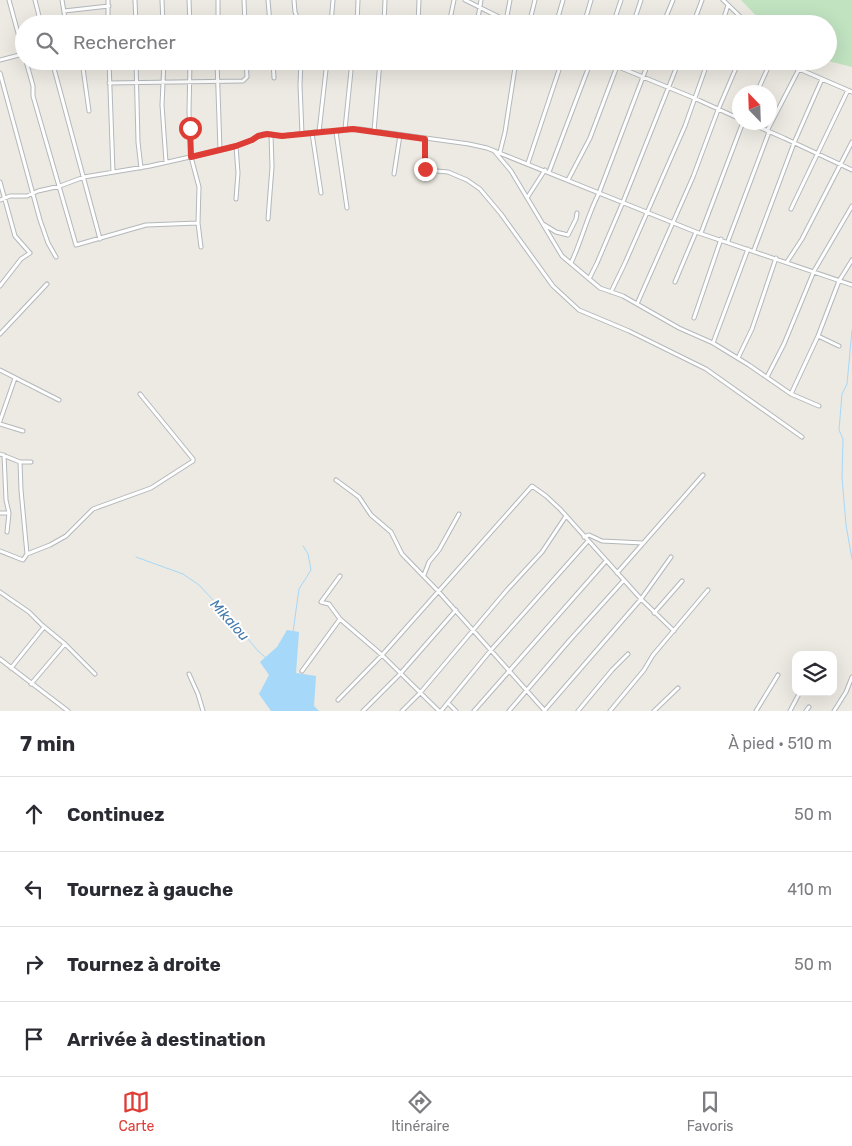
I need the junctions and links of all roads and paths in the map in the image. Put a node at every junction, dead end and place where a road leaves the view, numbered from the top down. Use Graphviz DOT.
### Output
graph roads {
  1 [pos="9,0"];
  2 [pos="34,0"];
  3 [pos="62,0"];
  4 [pos="108,0"];
  5 [pos="135,0"];
  6 [pos="162,0"];
  7 [pos="189,0"];
  8 [pos="218,0"];
  9 [pos="244,0"];
  10 [pos="268,0"];
  11 [pos="294,0"];
  12 [pos="333,0"];
  13 [pos="358,0"];
  14 [pos="384,0"];
  15 [pos="419,0"];
  16 [pos="454,0"];
  17 [pos="465,0"];
  18 [pos="481,0"];
  19 [pos="510,0"];
  20 [pos="536,0"];
  21 [pos="563,0"];
  22 [pos="591,0"];
  23 [pos="621,0"];
  24 [pos="642,0"];
  25 [pos="673,0"];
  26 [pos="702,0"];
  27 [pos="724,0"];
  28 [pos="728,5"];
  29 [pos="109,6"];
  30 [pos="480,7"];
  31 [pos="64,11"];
  32 [pos="38,15"];
  33 [pos="65,15"];
  34 [pos="108,15"];
  35 [pos="136,15"];
  36 [pos="163,15"];
  37 [pos="190,15"];
  38 [pos="218,15"];
  39 [pos="245,15"];
  40 [pos="269,15"];
  41 [pos="296,15"];
  42 [pos="332,15"];
  43 [pos="358,15"];
  44 [pos="384,15"];
  45 [pos="418,15"];
  46 [pos="451,15"];
  47 [pos="479,15"];
  48 [pos="495,15"];
  49 [pos="507,15"];
  50 [pos="532,15"];
  51 [pos="559,15"];
  52 [pos="587,15"];
  53 [pos="616,15"];
  54 [pos="636,15"];
  55 [pos="667,15"];
  56 [pos="696,15"];
  57 [pos="725,15"];
  58 [pos="739,15"];
  59 [pos="15,22"];
  60 [pos="15,56"];
  61 [pos="0,60"];
  62 [pos="29,70"];
  63 [pos="54,70"];
  64 [pos="83,70"];
  65 [pos="109,70"];
  66 [pos="136,70"];
  67 [pos="164,70"];
  68 [pos="190,70"];
  69 [pos="217,70"];
  70 [pos="247,70"];
  71 [pos="274,70"];
  72 [pos="301,70"];
  73 [pos="326,70"];
  74 [pos="351,70"];
  75 [pos="379,70"];
  76 [pos="515,70"];
  77 [pos="559,70"];
  78 [pos="587,70"];
  79 [pos="616,70"];
  80 [pos="624,70"];
  81 [pos="646,70"];
  82 [pos="676,70"];
  83 [pos="705,70"];
  84 [pos="735,70"];
  85 [pos="767,70"];
  86 [pos="798,70"];
  87 [pos="801,70"];
  88 [pos="0,73"];
  89 [pos="274,78"];
  90 [pos="644,78"];
  91 [pos="822,79"];
  92 [pos="217,81"];
  93 [pos="191,82"];
  94 [pos="109,83"];
  95 [pos="136,83"];
  96 [pos="164,83"];
  97 [pos="760,85"];
  98 [pos="670,88"];
  99 [pos="850,91"];
  100 [pos="694,98"];
  101 [pos="718,110"];
  102 [pos="89,111"];
  103 [pos="732,116"];
  104 [pos="345,129"];
  105 [pos="742,130"];
  106 [pos="374,131"];
  107 [pos="768,131"];
  108 [pos="319,132"];
  109 [pos="336,132"];
  110 [pos="312,133"];
  111 [pos="271,134"];
  112 [pos="302,134"];
  113 [pos="400,135"];
  114 [pos="425,139"];
  115 [pos="794,142"];
  116 [pos="852,142"];
  117 [pos="236,146"];
  118 [pos="220,150"];
  119 [pos="493,150"];
  120 [pos="500,152"];
  121 [pos="816,154"];
  122 [pos="191,157"];
  123 [pos="166,162"];
  124 [pos="528,163"];
  125 [pos="841,165"];
  126 [pos="141,168"];
  127 [pos="852,170"];
  128 [pos="547,171"];
  129 [pos="113,172"];
  130 [pos="394,174"];
  131 [pos="84,177"];
  132 [pos="568,180"];
  133 [pos="0,182"];
  134 [pos="60,186"];
  135 [pos="33,193"];
  136 [pos="599,193"];
  137 [pos="321,194"];
  138 [pos="527,198"];
  139 [pos="2,199"];
  140 [pos="236,199"];
  141 [pos="622,202"];
  142 [pos="852,206"];
  143 [pos="347,208"];
  144 [pos="791,209"];
  145 [pos="647,212"];
  146 [pos="577,213"];
  147 [pos="268,219"];
  148 [pos="198,223"];
  149 [pos="674,223"];
  150 [pos="542,224"];
  151 [pos="698,232"];
  152 [pos="100,239"];
  153 [pos="720,239"];
  154 [pos="728,242"];
  155 [pos="201,247"];
  156 [pos="748,249"];
  157 [pos="754,250"];
  158 [pos="56,257"];
  159 [pos="776,258"];
  160 [pos="852,260"];
  161 [pos="787,262"];
  162 [pos="571,263"];
  163 [pos="814,271"];
  164 [pos="589,279"];
  165 [pos="839,281"];
  166 [pos="675,282"];
  167 [pos="47,284"];
  168 [pos="852,285"];
  169 [pos="0,286"];
  170 [pos="611,292"];
  171 [pos="637,304"];
  172 [pos="694,318"];
  173 [pos="0,334"];
  174 [pos="818,336"];
  175 [pos="713,343"];
  176 [pos="839,346"];
  177 [pos="738,358"];
  178 [pos="0,370"];
  179 [pos="15,378"];
  180 [pos="767,378"];
  181 [pos="140,394"];
  182 [pos="791,394"];
  183 [pos="59,400"];
  184 [pos="820,406"];
  185 [pos="0,422"];
  186 [pos="24,431"];
  187 [pos="802,438"];
  188 [pos="2,455"];
  189 [pos="20,462"];
  190 [pos="31,462"];
  191 [pos="702,476"];
  192 [pos="336,480"];
  193 [pos="9,513"];
  194 [pos="0,514"];
  195 [pos="459,514"];
  196 [pos="566,516"];
  197 [pos="7,532"];
  198 [pos="584,537"];
  199 [pos="588,541"];
  200 [pos="643,543"];
  201 [pos="0,550"];
  202 [pos="27,554"];
  203 [pos="671,557"];
  204 [pos="606,561"];
  205 [pos="617,573"];
  206 [pos="424,575"];
  207 [pos="340,576"];
  208 [pos="624,580"];
  209 [pos="682,581"];
  210 [pos="708,590"];
  211 [pos="438,591"];
  212 [pos="0,592"];
  213 [pos="641,599"];
  214 [pos="456,610"];
  215 [pos="654,613"];
  216 [pos="340,619"];
  217 [pos="44,627"];
  218 [pos="473,630"];
  219 [pos="674,631"];
  220 [pos="65,644"];
  221 [pos="491,650"];
  222 [pos="628,654"];
  223 [pos="382,655"];
  224 [pos="0,659"];
  225 [pos="11,668"];
  226 [pos="510,670"];
  227 [pos="302,671"];
  228 [pos="95,674"];
  229 [pos="189,674"];
  230 [pos="400,674"];
  231 [pos="778,675"];
  232 [pos="852,677"];
  233 [pos="31,684"];
  234 [pos="678,688"];
  235 [pos="526,691"];
  236 [pos="420,693"];
  237 [pos="798,696"];
  238 [pos="338,700"];
  239 [pos="448,703"];
  240 [pos="809,706"];
  241 [pos="68,711"];
  242 [pos="203,711"];
  243 [pos="363,711"];
  244 [pos="402,711"];
  245 [pos="440,711"];
  246 [pos="456,711"];
  247 [pos="474,711"];
  248 [pos="509,711"];
  249 [pos="545,711"];
  250 [pos="578,711"];
  251 [pos="610,711"];
  252 [pos="654,711"];
  253 [pos="756,711"];
  254 [pos="790,711"];
  255 [pos="806,711"];
  256 [pos="834,711"];
  1 -- 59 [label="street"];
  2 -- 32 [label="street"];
  3 -- 31 [label="street"];
  4 -- 29 [label="street"];
  5 -- 35 [label="street"];
  6 -- 36 [label="street"];
  7 -- 37 [label="street"];
  8 -- 38 [label="street"];
  9 -- 39 [label="street"];
  10 -- 40 [label="street"];
  11 -- 41 [label="street"];
  12 -- 42 [label="street"];
  13 -- 43 [label="street"];
  14 -- 44 [label="street"];
  15 -- 45 [label="street"];
  16 -- 46 [label="street"];
  17 -- 30 [label="street"];
  18 -- 30 [label="street"];
  19 -- 49 [label="street"];
  20 -- 50 [label="street"];
  21 -- 51 [label="street"];
  22 -- 52 [label="street"];
  23 -- 53 [label="street"];
  24 -- 54 [label="street"];
  25 -- 55 [label="street"];
  26 -- 56 [label="street"];
  27 -- 28 [label="street"];
  28 -- 57 [label="street"];
  28 -- 58 [label="street"];
  29 -- 31 [label="street"];
  29 -- 34 [label="street"];
  30 -- 47 [label="street"];
  30 -- 48 [label="street"];
  31 -- 33 [label="street"];
  60 -- 61 [label="street"];
  62 -- 134 [label="street"];
  63 -- 131 [label="street"];
  64 -- 102 [label="street"];
  65 -- 94 [label="street"];
  66 -- 95 [label="street"];
  67 -- 96 [label="street"];
  68 -- 93 [label="street"];
  69 -- 92 [label="street"];
  70 -- 92 [label="street"];
  71 -- 89 [label="street"];
  72 -- 112 [label="street"];
  73 -- 108 [label="street"];
  74 -- 104 [label="street"];
  75 -- 106 [label="street"];
  76 -- 120 [label="street"];
  77 -- 124 [label="street"];
  78 -- 128 [label="street"];
  79 -- 132 [label="street"];
  80 -- 90 [label="street"];
  81 -- 90 [label="street"];
  82 -- 98 [label="street"];
  83 -- 100 [label="street"];
  84 -- 101 [label="street"];
  85 -- 97 [label="street"];
  86 -- 107 [label="street"];
  87 -- 91 [label="street"];
  88 -- 135 [label="street"];
  90 -- 98 [label="street"];
  90 -- 136 [label="street"];
  91 -- 99 [label="street"];
  91 -- 115 [label="street"];
  92 -- 93 [label="street"];
  92 -- 118 [label="street"];
  93 -- 96 [label="street"];
  93 -- 122 [label="street"];
  94 -- 95 [label="street"];
  94 -- 129 [label="street"];
  95 -- 96 [label="street"];
  95 -- 126 [label="street"];
  96 -- 123 [label="street"];
  98 -- 100 [label="street"];
  98 -- 141 [label="street"];
  99 -- 121 [label="street"];
  100 -- 101 [label="street"];
  100 -- 145 [label="street"];
  101 -- 103 [label="street"];
  101 -- 149 [label="street"];
  104 -- 106 [label="street"];
  104 -- 109 [label="street"];
  105 -- 151 [label="street"];
  106 -- 113 [label="street"];
  107 -- 115 [label="street"];
  107 -- 154 [label="street"];
  108 -- 109 [label="street"];
  108 -- 110 [label="street"];
  109 -- 143 [label="street"];
  110 -- 112 [label="street"];
  110 -- 137 [label="street"];
  111 -- 112 [label="street"];
  111 -- 117 [label="street"];
  111 -- 147 [label="street"];
  113 -- 114 [label="street"];
  113 -- 130 [label="street"];
  114 -- 119 [label="street"];
  114 -- 187 [label="street"];
  115 -- 121 [label="street"];
  115 -- 157 [label="street"];
  116 -- 125 [label="street"];
  117 -- 118 [label="street"];
  117 -- 140 [label="street"];
  118 -- 122 [label="street"];
  119 -- 120 [label="street"];
  119 -- 138 [label="street"];
  120 -- 124 [label="street"];
  121 -- 125 [label="street"];
  121 -- 144 [label="street"];
  122 -- 123 [label="street"];
  122 -- 148 [label="street"];
  123 -- 126 [label="street"];
  124 -- 128 [label="street"];
  125 -- 127 [label="street"];
  125 -- 161 [label="street"];
  126 -- 129 [label="street"];
  128 -- 132 [label="street"];
  128 -- 138 [label="street"];
  129 -- 131 [label="street"];
  131 -- 134 [label="street"];
  131 -- 152 [label="street"];
  132 -- 136 [label="street"];
  133 -- 139 [label="street"];
  134 -- 135 [label="street"];
  134 -- 152 [label="street"];
  135 -- 139 [label="street"];
  135 -- 158 [label="street"];
  136 -- 141 [label="street"];
  136 -- 162 [label="street"];
  138 -- 150 [label="street"];
  139 -- 169 [label="street"];
  141 -- 145 [label="street"];
  141 -- 164 [label="street"];
  142 -- 163 [label="street"];
  145 -- 149 [label="street"];
  145 -- 170 [label="street"];
  146 -- 150 [label="street"];
  148 -- 152 [label="street"];
  148 -- 155 [label="street"];
  149 -- 151 [label="street"];
  149 -- 171 [label="street"];
  150 -- 162 [label="street"];
  151 -- 153 [label="street"];
  151 -- 166 [label="street"];
  153 -- 154 [label="street"];
  153 -- 172 [label="street"];
  154 -- 156 [label="street"];
  156 -- 157 [label="street"];
  156 -- 175 [label="street"];
  157 -- 159 [label="street"];
  159 -- 161 [label="street"];
  159 -- 177 [label="street"];
  160 -- 165 [label="street"];
  161 -- 163 [label="street"];
  162 -- 164 [label="street"];
  163 -- 165 [label="street"];
  163 -- 180 [label="street"];
  164 -- 170 [label="street"];
  165 -- 168 [label="street"];
  165 -- 174 [label="street"];
  167 -- 173 [label="street"];
  170 -- 171 [label="street"];
  171 -- 175 [label="street"];
  174 -- 176 [label="street"];
  174 -- 182 [label="street"];
  175 -- 177 [label="street"];
  177 -- 180 [label="street"];
  178 -- 179 [label="street"];
  179 -- 183 [label="street"];
  179 -- 185 [label="street"];
  180 -- 182 [label="street"];
  181 -- 202 [label="street"];
  182 -- 184 [label="street"];
  185 -- 186 [label="street"];
  188 -- 189 [label="street"];
  188 -- 193 [label="street"];
  189 -- 190 [label="street"];
  189 -- 202 [label="street"];
  191 -- 200 [label="street"];
  192 -- 206 [label="street"];
  193 -- 194 [label="street"];
  193 -- 197 [label="street"];
  195 -- 206 [label="street"];
  196 -- 198 [label="street"];
  196 -- 211 [label="street"];
  196 -- 218 [label="street"];
  198 -- 199 [label="street"];
  198 -- 200 [label="street"];
  199 -- 204 [label="street"];
  199 -- 221 [label="street"];
  200 -- 205 [label="street"];
  201 -- 202 [label="street"];
  203 -- 213 [label="street"];
  204 -- 205 [label="street"];
  204 -- 226 [label="street"];
  205 -- 208 [label="street"];
  206 -- 211 [label="street"];
  207 -- 216 [label="street"];
  208 -- 213 [label="street"];
  208 -- 235 [label="street"];
  209 -- 215 [label="street"];
  210 -- 219 [label="street"];
  211 -- 214 [label="street"];
  211 -- 223 [label="street"];
  212 -- 217 [label="street"];
  213 -- 215 [label="street"];
  213 -- 249 [label="street"];
  214 -- 218 [label="street"];
  214 -- 230 [label="street"];
  215 -- 219 [label="street"];
  216 -- 223 [label="street"];
  216 -- 227 [label="street"];
  217 -- 220 [label="street"];
  217 -- 225 [label="street"];
  218 -- 221 [label="street"];
  218 -- 236 [label="street"];
  219 -- 251 [label="street"];
  220 -- 228 [label="street"];
  220 -- 233 [label="street"];
  221 -- 226 [label="street"];
  221 -- 239 [label="street"];
  222 -- 250 [label="street"];
  223 -- 230 [label="street"];
  223 -- 238 [label="street"];
  224 -- 225 [label="street"];
  225 -- 233 [label="street"];
  226 -- 235 [label="street"];
  226 -- 247 [label="street"];
  229 -- 242 [label="street"];
  230 -- 236 [label="street"];
  230 -- 243 [label="street"];
  231 -- 253 [label="street"];
  232 -- 256 [label="street"];
  233 -- 241 [label="street"];
  234 -- 252 [label="street"];
  235 -- 248 [label="street"];
  235 -- 249 [label="street"];
  236 -- 244 [label="street"];
  236 -- 245 [label="street"];
  237 -- 254 [label="street"];
  239 -- 245 [label="street"];
  239 -- 246 [label="street"];
  240 -- 255 [label="street"];
}
